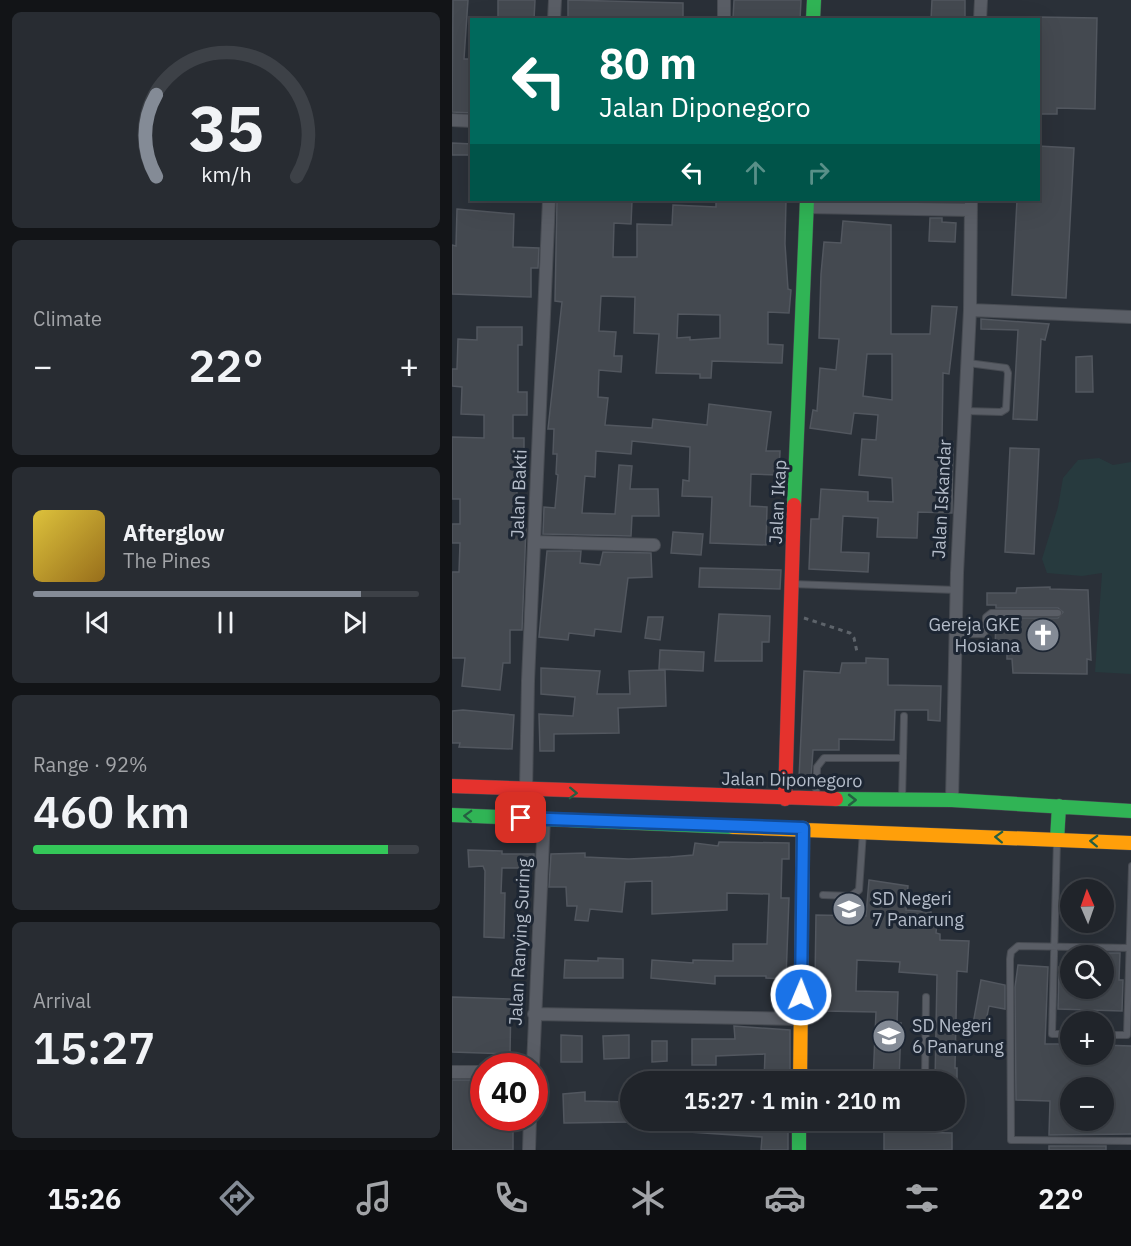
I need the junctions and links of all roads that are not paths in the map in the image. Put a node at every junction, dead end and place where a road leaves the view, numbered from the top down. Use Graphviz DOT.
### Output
graph roads {
  1 [pos="555,0"];
  2 [pos="724,0"];
  3 [pos="814,0"];
  4 [pos="981,0"];
  5 [pos="554,18"];
  6 [pos="724,18"];
  7 [pos="813,18"];
  8 [pos="980,18"];
  9 [pos="452,120"];
  10 [pos="470,121"];
  11 [pos="549,201"];
  12 [pos="806,203"];
  13 [pos="971,205"];
  14 [pos="970,310"];
  15 [pos="1132,317"];
  16 [pos="967,363"];
  17 [pos="965,411"];
  18 [pos="535,542"];
  19 [pos="654,545"];
  20 [pos="791,584"];
  21 [pos="956,590"];
  22 [pos="1058,613"];
  23 [pos="955,634"];
  24 [pos="904,716"];
  25 [pos="903,758"];
  26 [pos="452,786"];
  27 [pos="526,791"];
  28 [pos="816,799"];
  29 [pos="785,800"];
  30 [pos="902,800"];
  31 [pos="952,800"];
  32 [pos="1059,806"];
  33 [pos="1132,811"];
  34 [pos="452,815"];
  35 [pos="544,818"];
  36 [pos="803,828"];
  37 [pos="863,832"];
  38 [pos="1057,840"];
  39 [pos="1132,843"];
  40 [pos="1132,866"];
  41 [pos="823,895"];
  42 [pos="1055,948"];
  43 [pos="1130,948"];
  44 [pos="926,997"];
  45 [pos="534,1014"];
  46 [pos="801,1019"];
  47 [pos="1060,1034"];
  48 [pos="1114,1035"];
  49 [pos="533,1053"];
  50 [pos="800,1071"];
  51 [pos="925,1071"];
  52 [pos="452,1072"];
  53 [pos="470,1072"];
  54 [pos="530,1131"];
  55 [pos="799,1131"];
  56 [pos="1132,1141"];
  57 [pos="529,1150"];
  58 [pos="799,1150"];
  1 -- 5 [label="street"];
  2 -- 6 [label="street"];
  3 -- 7 [label="main road"];
  4 -- 8 [label="street"];
  9 -- 10 [label="street"];
  11 -- 18 [label="street, Jalan Bakti"];
  12 -- 13 [label="street"];
  12 -- 20 [label="main road, Jalan Ikap"];
  13 -- 14 [label="street, Jalan Iskandar"];
  14 -- 15 [label="street"];
  14 -- 16 [label="street, Jalan Iskandar"];
  16 -- 17 [label="street, Jalan Iskandar"];
  16 -- 17 [label="lane"];
  17 -- 21 [label="street, Jalan Iskandar"];
  18 -- 19 [label="street"];
  18 -- 27 [label="street, Jalan Bakti"];
  20 -- 21 [label="lane"];
  20 -- 29 [label="main road, Jalan Ikap"];
  21 -- 23 [label="street, Jalan Iskandar"];
  22 -- 23 [label="lane"];
  23 -- 31 [label="street, Jalan Iskandar"];
  24 -- 25 [label="lane"];
  25 -- 28 [label="lane"];
  25 -- 30 [label="lane"];
  26 -- 27 [label="main road, Jalan Diponegoro"];
  27 -- 29 [label="main road, Jalan Diponegoro, one-way"];
  28 -- 29 [label="main road, Jalan Diponegoro"];
  28 -- 30 [label="main road, Jalan Diponegoro, one-way"];
  30 -- 31 [label="main road, Jalan Diponegoro"];
  31 -- 32 [label="main road, Jalan Diponegoro"];
  32 -- 33 [label="main road, Jalan Diponegoro"];
  32 -- 38 [label="main road"];
  35 -- 34 [label="main road, one-way"];
  35 -- 36 [label="main road"];
  35 -- 45 [label="street, Jalan Ranying Suring"];
  36 -- 37 [label="main road"];
  36 -- 46 [label="main road"];
  38 -- 37 [label="main road, one-way"];
  37 -- 41 [label="lane"];
  39 -- 38 [label="main road, one-way"];
  38 -- 42 [label="lane"];
  40 -- 43 [label="lane"];
  42 -- 43 [label="lane"];
  42 -- 47 [label="lane"];
  42 -- 56 [label="lane"];
  43 -- 48 [label="lane"];
  44 -- 51 [label="lane"];
  45 -- 46 [label="street"];
  45 -- 49 [label="street, Jalan Ranying Suring"];
  46 -- 50 [label="main road"];
  52 -- 53 [label="street"];
  54 -- 57 [label="street"];
  55 -- 58 [label="main road"];
}
